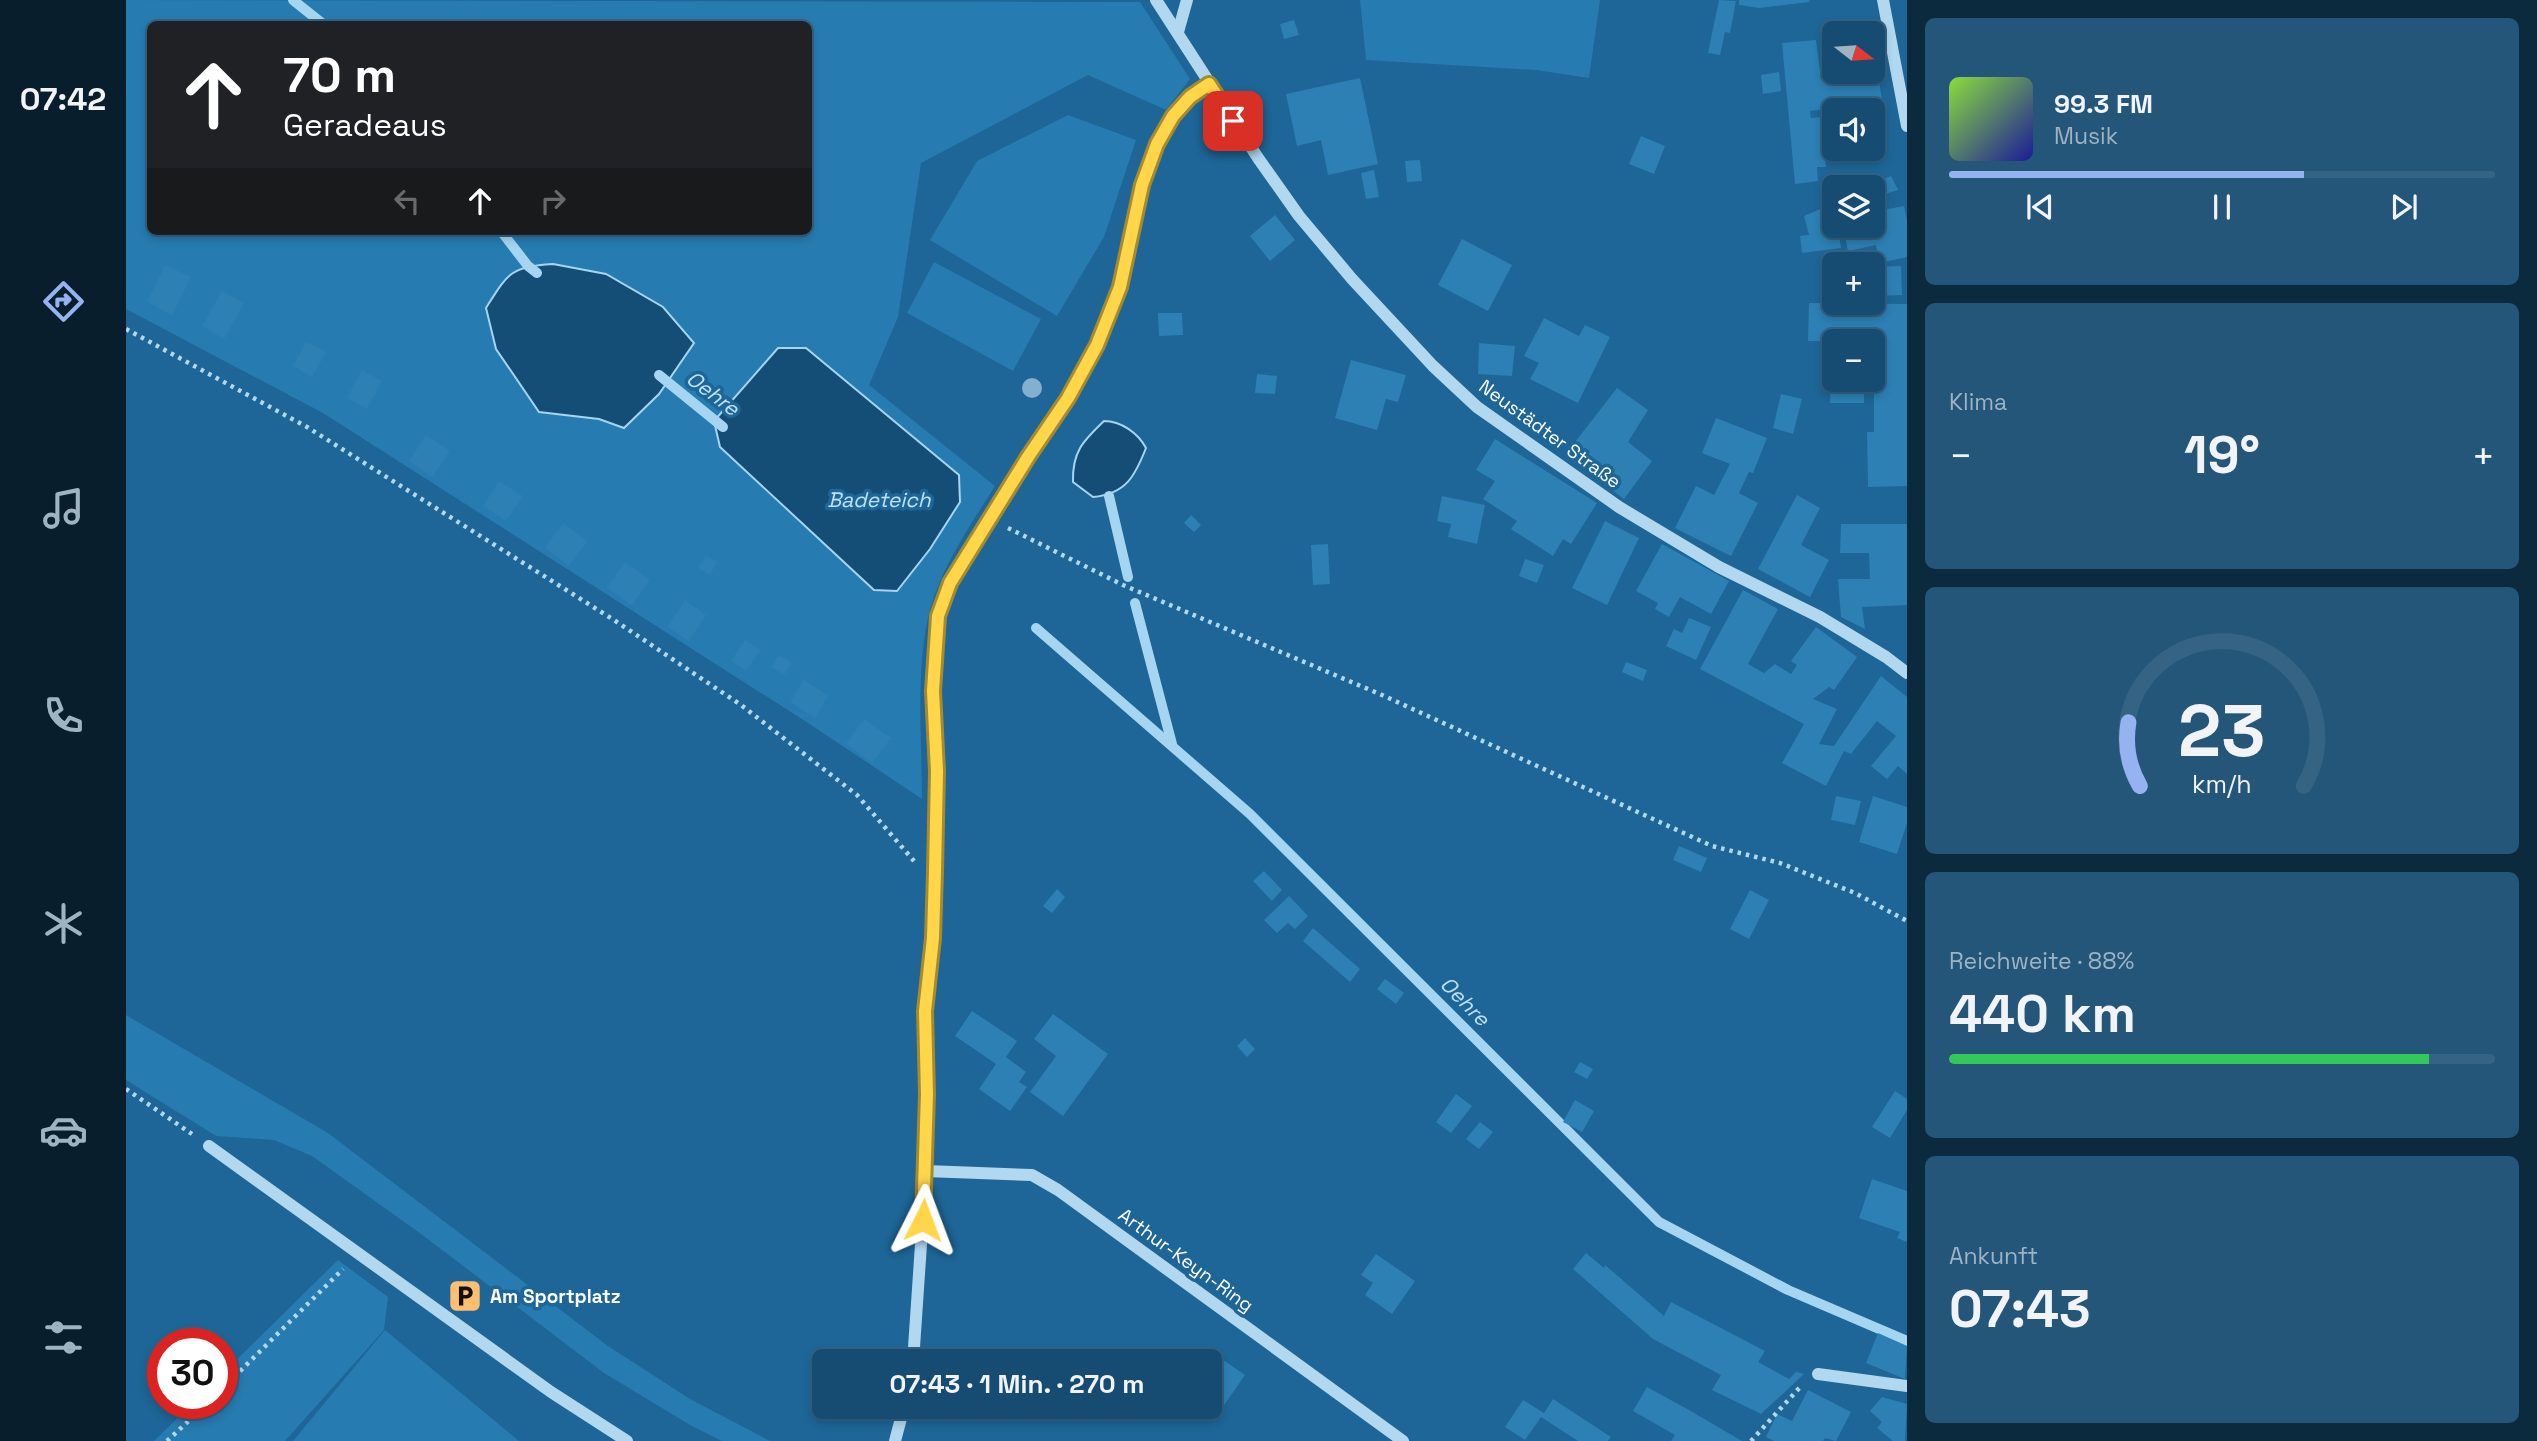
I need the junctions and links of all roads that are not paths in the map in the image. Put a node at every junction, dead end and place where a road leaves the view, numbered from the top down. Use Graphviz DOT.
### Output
graph roads {
  1 [pos="1156,0"];
  2 [pos="1187,0"];
  3 [pos="1884,0"];
  4 [pos="1178,32"];
  5 [pos="1209,84"];
  6 [pos="1907,126"];
  7 [pos="1907,673"];
  8 [pos="209,1146"];
  9 [pos="926,1171"];
  10 [pos="914,1349"];
  11 [pos="1818,1374"];
  12 [pos="1907,1386"];
  13 [pos="901,1419"];
  14 [pos="626,1441"];
  15 [pos="895,1441"];
  16 [pos="1403,1441"];
  1 -- 4 [label="street, Neustädter Straße"];
  2 -- 4 [label="street"];
  3 -- 6 [label="street"];
  4 -- 5 [label="street, Neustädter Straße"];
  5 -- 7 [label="street, Neustädter Straße"];
  5 -- 9 [label="street"];
  8 -- 14 [label="street"];
  9 -- 10 [label="street"];
  9 -- 16 [label="street, Arthur-Keyn-Ring"];
  11 -- 12 [label="street"];
  13 -- 15 [label="street"];
}
